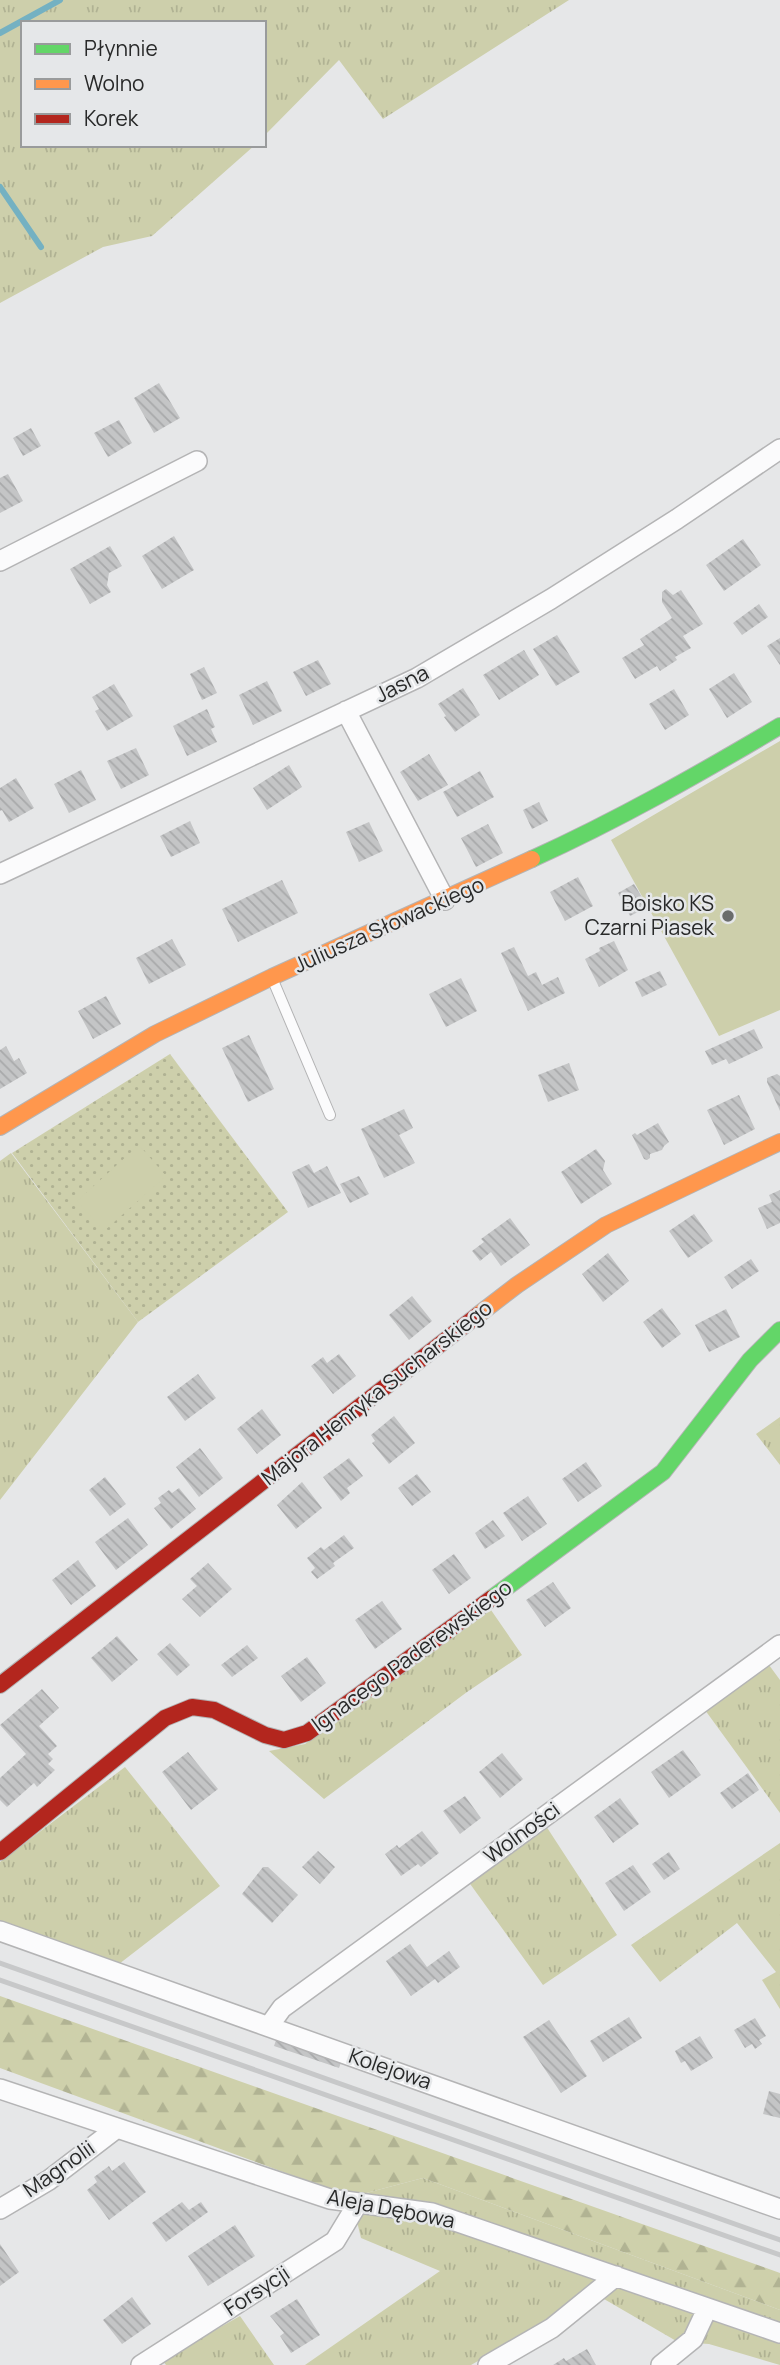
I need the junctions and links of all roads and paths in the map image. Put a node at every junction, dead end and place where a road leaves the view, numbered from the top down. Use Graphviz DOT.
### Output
graph roads {
  1 [pos="780,449"];
  2 [pos="197,461"];
  3 [pos="0,561"];
  4 [pos="346,711"];
  5 [pos="780,726"];
  6 [pos="0,874"];
  7 [pos="445,900"];
  8 [pos="272,977"];
  9 [pos="330,1115"];
  10 [pos="0,1128"];
  11 [pos="780,1142"];
  12 [pos="780,1330"];
  13 [pos="780,1645"];
  14 [pos="0,1685"];
  15 [pos="0,1852"];
  16 [pos="0,1931"];
  17 [pos="269,2026"];
  18 [pos="0,2090"];
  19 [pos="117,2128"];
  20 [pos="358,2203"];
  21 [pos="0,2209"];
  22 [pos="780,2210"];
  23 [pos="578,2263"];
  24 [pos="616,2276"];
  25 [pos="584,2301"];
  26 [pos="707,2309"];
  27 [pos="780,2333"];
  28 [pos="141,2365"];
  29 [pos="488,2365"];
  30 [pos="661,2365"];
  1 -- 4 [label="street, Jasna"];
  2 -- 3 [label="street"];
  4 -- 6 [label="street, Jasna"];
  4 -- 7 [label="street"];
  5 -- 7 [label="street, Juliusza Słowackiego"];
  7 -- 8 [label="street, Juliusza Słowackiego"];
  8 -- 9 [label="lane"];
  8 -- 10 [label="street, Juliusza Słowackiego"];
  11 -- 14 [label="street, Majora Henryka Sucharskiego"];
  12 -- 15 [label="street, Ignacego Paderewskiego"];
  13 -- 17 [label="street, Wolności"];
  16 -- 17 [label="street, Kolejowa"];
  17 -- 22 [label="street, Kolejowa"];
  18 -- 19 [label="street, Aleja Dębowa"];
  19 -- 20 [label="street, Aleja Dębowa"];
  19 -- 21 [label="street, Magnolii"];
  20 -- 23 [label="street, Aleja Dębowa"];
  20 -- 28 [label="street, Forsycji"];
  23 -- 24 [label="street, Aleja Dębowa"];
  23 -- 25 [label="street"];
  24 -- 25 [label="street"];
  24 -- 26 [label="street, Aleja Dębowa"];
  25 -- 29 [label="street"];
  26 -- 27 [label="street, Aleja Dębowa"];
  26 -- 30 [label="street"];
}
